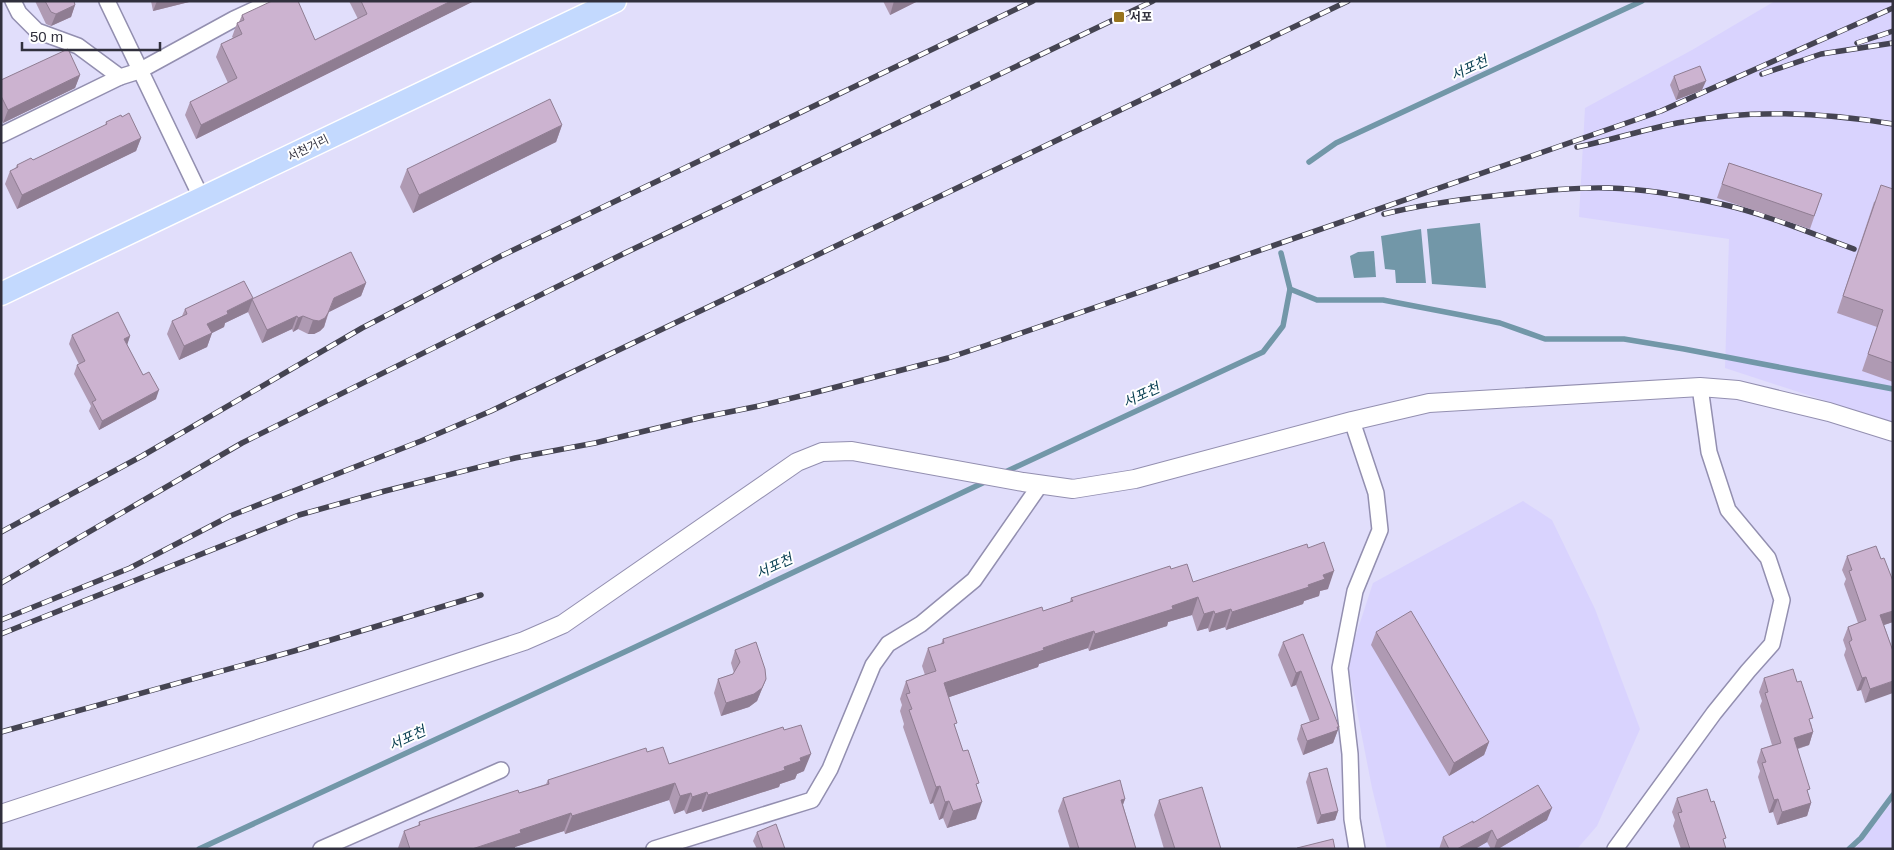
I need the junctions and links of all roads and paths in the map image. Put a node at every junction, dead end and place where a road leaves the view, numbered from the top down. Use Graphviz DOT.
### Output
graph roads {
  1 [pos="13,1"];
  2 [pos="107,1"];
  3 [pos="273,1"];
  4 [pos="615,1"];
  5 [pos="139,71"];
  6 [pos="120,77"];
  7 [pos="1,135"];
  8 [pos="202,199"];
  9 [pos="1,294"];
  10 [pos="1700,387"];
  11 [pos="1352,421"];
  12 [pos="1893,432"];
  13 [pos="1031,483"];
  14 [pos="501,770"];
  15 [pos="1,814"];
  16 [pos="321,849"];
  17 [pos="654,849"];
  18 [pos="1357,849"];
  19 [pos="1615,849"];
  1 -- 6 [label="street"];
  2 -- 5 [label="street"];
  3 -- 5 [label="street"];
  4 -- 8 [label="main road, 서천거리"];
  5 -- 6 [label="street"];
  5 -- 8 [label="street"];
  6 -- 7 [label="street"];
  8 -- 9 [label="main road, 서천거리"];
  10 -- 11 [label="street"];
  10 -- 12 [label="street"];
  10 -- 19 [label="street"];
  11 -- 13 [label="street"];
  11 -- 18 [label="street"];
  13 -- 15 [label="street"];
  13 -- 17 [label="street"];
  14 -- 16 [label="street"];
}
